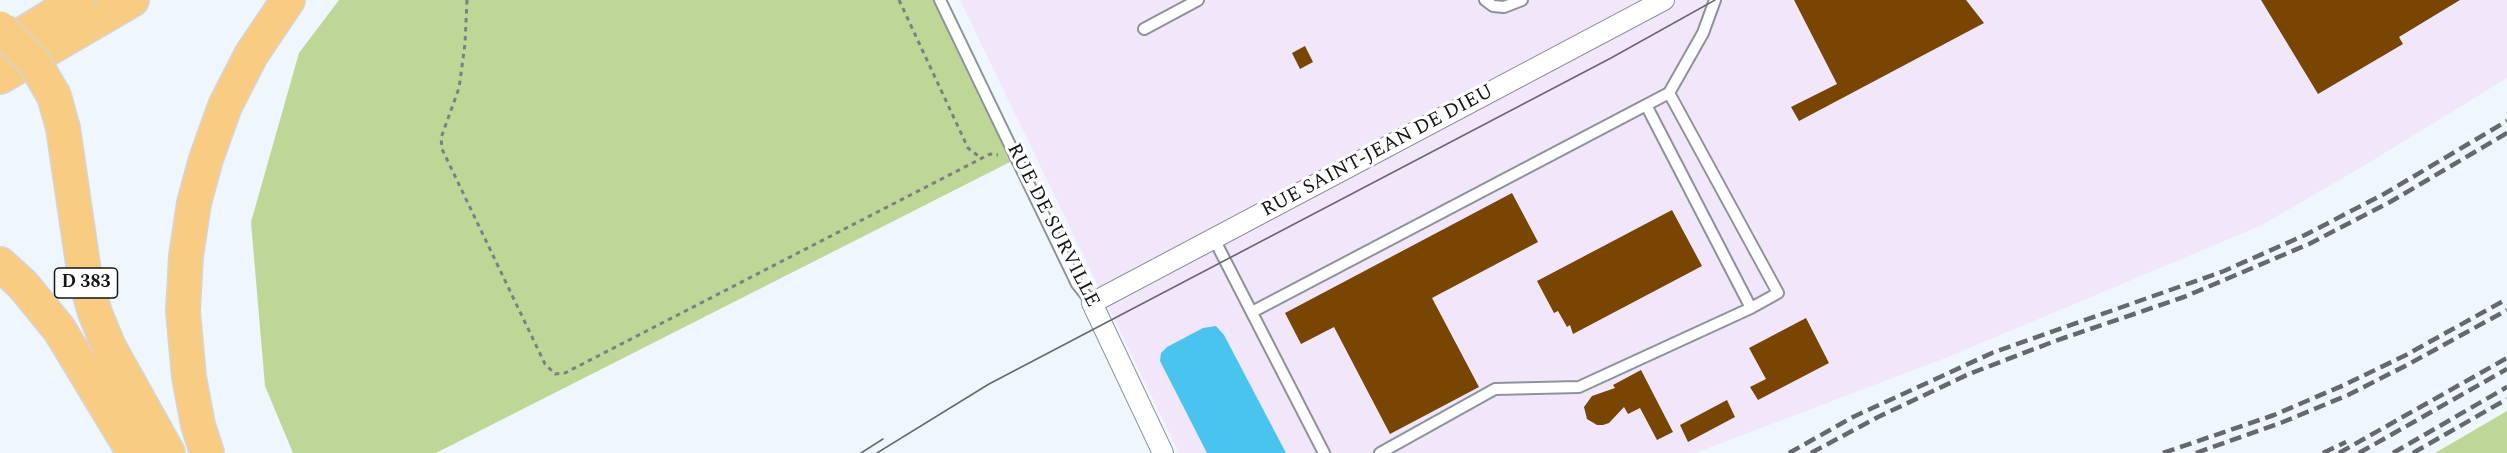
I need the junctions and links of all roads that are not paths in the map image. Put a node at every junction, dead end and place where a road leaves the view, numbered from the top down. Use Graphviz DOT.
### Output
graph roads {
  1 [pos="78,0"];
  2 [pos="132,0"];
  3 [pos="288,0"];
  4 [pos="940,0"];
  5 [pos="1198,0"];
  6 [pos="1485,0"];
  7 [pos="1522,0"];
  8 [pos="1664,0"];
  9 [pos="1715,0"];
  10 [pos="0,28"];
  11 [pos="1144,29"];
  12 [pos="0,48"];
  13 [pos="0,77"];
  14 [pos="1669,93"];
  15 [pos="1646,105"];
  16 [pos="1214,239"];
  17 [pos="0,264"];
  18 [pos="1092,303"];
  19 [pos="1751,308"];
  20 [pos="1252,312"];
  21 [pos="134,453"];
  22 [pos="168,453"];
  23 [pos="207,453"];
  24 [pos="1163,453"];
  25 [pos="1324,453"];
  26 [pos="1380,453"];
  1 -- 12 [label="highway"];
  2 -- 13 [label="highway"];
  3 -- 23 [label="highway"];
  4 -- 18 [label="lane, RUE DE SURVILLE"];
  5 -- 11 [label="lane"];
  6 -- 7 [label="lane"];
  8 -- 16 [label="street, RUE SAINT-JEAN DE DIEU"];
  9 -- 14 [label="lane"];
  10 -- 22 [label="highway, D 383, bridge"];
  14 -- 15 [label="lane"];
  14 -- 19 [label="lane"];
  15 -- 19 [label="lane"];
  15 -- 20 [label="lane"];
  16 -- 18 [label="street, RUE SAINT-JEAN DE DIEU"];
  16 -- 20 [label="lane"];
  17 -- 21 [label="highway, D 383"];
  18 -- 24 [label="street, RUE DE SURVILLE"];
  19 -- 26 [label="lane"];
  20 -- 25 [label="lane"];
}
